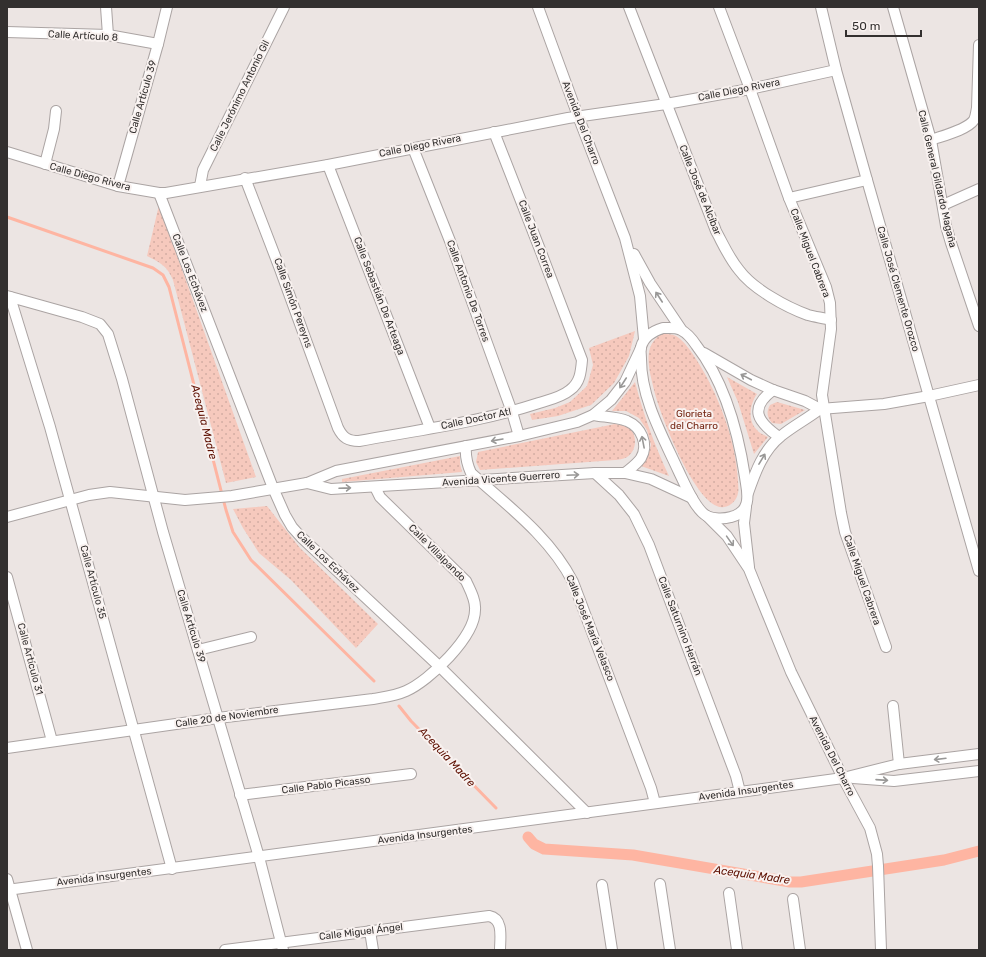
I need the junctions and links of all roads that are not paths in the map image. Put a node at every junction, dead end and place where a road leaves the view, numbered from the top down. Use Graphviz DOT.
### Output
graph roads {
  1 [pos="106,7"];
  2 [pos="167,7"];
  3 [pos="284,7"];
  4 [pos="538,7"];
  5 [pos="629,7"];
  6 [pos="719,7"];
  7 [pos="821,7"];
  8 [pos="893,7"];
  9 [pos="7,32"];
  10 [pos="108,35"];
  11 [pos="158,44"];
  12 [pos="979,45"];
  13 [pos="836,70"];
  14 [pos="750,89"];
  15 [pos="666,104"];
  16 [pos="56,111"];
  17 [pos="578,116"];
  18 [pos="494,132"];
  19 [pos="931,140"];
  20 [pos="413,148"];
  21 [pos="7,152"];
  22 [pos="45,164"];
  23 [pos="328,165"];
  24 [pos="246,178"];
  25 [pos="867,180"];
  26 [pos="118,186"];
  27 [pos="200,186"];
  28 [pos="979,189"];
  29 [pos="159,193"];
  30 [pos="789,198"];
  31 [pos="943,205"];
  32 [pos="625,238"];
  33 [pos="8,297"];
  34 [pos="974,300"];
  35 [pos="832,320"];
  36 [pos="979,326"];
  37 [pos="681,329"];
  38 [pos="642,344"];
  39 [pos="577,346"];
  40 [pos="702,352"];
  41 [pos="979,385"];
  42 [pos="773,390"];
  43 [pos="929,396"];
  44 [pos="822,409"];
  45 [pos="512,412"];
  46 [pos="593,415"];
  47 [pos="338,428"];
  48 [pos="430,428"];
  49 [pos="519,436"];
  50 [pos="779,438"];
  51 [pos="466,446"];
  52 [pos="595,473"];
  53 [pos="625,473"];
  54 [pos="479,480"];
  55 [pos="307,483"];
  56 [pos="375,487"];
  57 [pos="273,488"];
  58 [pos="747,495"];
  59 [pos="153,496"];
  60 [pos="692,498"];
  61 [pos="70,500"];
  62 [pos="746,507"];
  63 [pos="7,516"];
  64 [pos="707,516"];
  65 [pos="749,569"];
  66 [pos="979,571"];
  67 [pos="7,577"];
  68 [pos="250,637"];
  69 [pos="886,647"];
  70 [pos="198,650"];
  71 [pos="440,667"];
  72 [pos="893,706"];
  73 [pos="218,718"];
  74 [pos="134,730"];
  75 [pos="52,741"];
  76 [pos="7,748"];
  77 [pos="979,754"];
  78 [pos="899,764"];
  79 [pos="979,770"];
  80 [pos="411,774"];
  81 [pos="843,778"];
  82 [pos="740,792"];
  83 [pos="240,795"];
  84 [pos="655,804"];
  85 [pos="588,813"];
  86 [pos="259,857"];
  87 [pos="172,868"];
  88 [pos="7,879"];
  89 [pos="660,884"];
  90 [pos="602,885"];
  91 [pos="8,890"];
  92 [pos="729,892"];
  93 [pos="793,899"];
  94 [pos="370,931"];
  95 [pos="282,946"];
  96 [pos="27,950"];
  97 [pos="225,950"];
  98 [pos="373,950"];
  99 [pos="500,950"];
  100 [pos="612,950"];
  101 [pos="670,950"];
  102 [pos="737,950"];
  103 [pos="800,950"];
  104 [pos="882,950"];
  1 -- 10 [label="street"];
  2 -- 11 [label="street, Calle Artículo 39"];
  3 -- 27 [label="street, Calle Jerónimo Antonio Gil"];
  4 -- 17 [label="street, Avenida Del Charro"];
  5 -- 15 [label="street, Calle José de Alcíbar"];
  6 -- 14 [label="street, Calle Miguel Cabrera"];
  7 -- 13 [label="street, Calle José Clemente Orozco"];
  8 -- 19 [label="street, Calle General Gildardo Magaña"];
  9 -- 10 [label="street, Calle Artículo 8"];
  10 -- 11 [label="street, Calle Artículo 8"];
  11 -- 26 [label="street, Calle Artículo 39"];
  12 -- 19 [label="street"];
  13 -- 14 [label="street, Calle Diego Rivera"];
  13 -- 25 [label="street, Calle José Clemente Orozco"];
  14 -- 15 [label="street, Calle Diego Rivera"];
  14 -- 30 [label="street, Calle Miguel Cabrera"];
  15 -- 17 [label="street, Calle Diego Rivera"];
  15 -- 35 [label="street, Calle José de Alcíbar"];
  16 -- 22 [label="street"];
  17 -- 18 [label="street, Calle Diego Rivera"];
  17 -- 32 [label="street, Avenida Del Charro"];
  18 -- 20 [label="street, Calle Diego Rivera"];
  18 -- 39 [label="street, Calle Juan Correa"];
  19 -- 31 [label="street, Calle General Gildardo Magaña"];
  20 -- 23 [label="street, Calle Diego Rivera"];
  20 -- 45 [label="street, Calle Antonio De Torres"];
  21 -- 22 [label="street, Calle Diego Rivera"];
  22 -- 26 [label="street, Calle Diego Rivera"];
  23 -- 24 [label="street, Calle Diego Rivera"];
  23 -- 48 [label="street, Calle Sebastián De Arteaga"];
  24 -- 27 [label="street, Calle Diego Rivera"];
  24 -- 47 [label="street, Calle Simón Pereyns"];
  25 -- 30 [label="street"];
  25 -- 43 [label="street, Calle José Clemente Orozco"];
  26 -- 29 [label="street, Calle Diego Rivera"];
  27 -- 29 [label="street, Calle Diego Rivera"];
  28 -- 31 [label="street"];
  29 -- 57 [label="street, Calle Los Echávez"];
  30 -- 35 [label="street, Calle Miguel Cabrera"];
  31 -- 34 [label="street, Calle General Gildardo Magaña"];
  37 -- 32 [label="street, Avenida Del Charro, one-way"];
  32 -- 38 [label="street, Avenida Del Charro"];
  33 -- 59 [label="street, Calle Artículo 39"];
  33 -- 61 [label="street, Calle Artículo 35"];
  34 -- 36 [label="street, Calle General Gildardo Magaña"];
  35 -- 44 [label="street, Calle Miguel Cabrera"];
  37 -- 38 [label="street"];
  37 -- 40 [label="street, Avenida Del Charro"];
  38 -- 46 [label="street, Avenida Vicente Guerrero, one-way"];
  38 -- 60 [label="street, Avenida Del Charro"];
  39 -- 45 [label="street, Calle Doctor Atl"];
  42 -- 40 [label="street, one-way"];
  40 -- 58 [label="street"];
  41 -- 43 [label="street"];
  42 -- 44 [label="street"];
  42 -- 50 [label="street"];
  43 -- 44 [label="street"];
  43 -- 66 [label="street, Calle José Clemente Orozco"];
  44 -- 50 [label="street"];
  44 -- 69 [label="street, Calle Miguel Cabrera"];
  45 -- 48 [label="street, Calle Doctor Atl"];
  45 -- 49 [label="street, Calle Antonio De Torres"];
  46 -- 49 [label="street, Avenida Vicente Guerrero"];
  53 -- 46 [label="street, one-way"];
  47 -- 48 [label="street, Calle Doctor Atl"];
  49 -- 51 [label="street, Avenida Vicente Guerrero, one-way"];
  58 -- 50 [label="street, one-way"];
  51 -- 54 [label="street, Calle José María Velasco"];
  51 -- 55 [label="street, Avenida Vicente Guerrero"];
  52 -- 53 [label="street, Avenida Vicente Guerrero"];
  54 -- 52 [label="street, Avenida Vicente Guerrero, one-way"];
  52 -- 82 [label="street, Calle Saturnino Herrán"];
  53 -- 60 [label="street, Avenida Vicente Guerrero"];
  54 -- 56 [label="street, Avenida Vicente Guerrero"];
  54 -- 84 [label="street, Calle José María Velasco"];
  55 -- 56 [label="street, Avenida Vicente Guerrero, one-way"];
  55 -- 57 [label="street, Avenida Vicente Guerrero"];
  56 -- 71 [label="street, Calle Villalpando"];
  57 -- 59 [label="street, Avenida Vicente Guerrero"];
  57 -- 71 [label="street, Calle Los Echávez"];
  58 -- 62 [label="street, Avenida Del Charro"];
  59 -- 61 [label="street, Avenida Vicente Guerrero"];
  59 -- 70 [label="street, Calle Artículo 39"];
  60 -- 64 [label="street, Avenida Del Charro"];
  61 -- 63 [label="street, Avenida Vicente Guerrero"];
  61 -- 74 [label="street, Calle Artículo 35"];
  62 -- 64 [label="street"];
  62 -- 65 [label="street, Avenida Del Charro"];
  64 -- 65 [label="street, Avenida Del Charro, one-way"];
  65 -- 81 [label="street, Avenida Del Charro"];
  67 -- 75 [label="street, Calle Artículo 31"];
  68 -- 70 [label="street"];
  70 -- 73 [label="street, Calle Artículo 39"];
  71 -- 73 [label="street, Calle 20 de Noviembre"];
  71 -- 85 [label="street, Calle Los Echávez"];
  72 -- 78 [label="street"];
  73 -- 74 [label="street, Calle 20 de Noviembre"];
  73 -- 83 [label="street, Calle Artículo 39"];
  74 -- 75 [label="street, Calle 20 de Noviembre"];
  74 -- 87 [label="street, Calle Artículo 35"];
  75 -- 76 [label="street, Calle 20 de Noviembre"];
  77 -- 78 [label="street, Avenida Insurgentes, one-way"];
  78 -- 81 [label="street, Avenida Insurgentes"];
  81 -- 79 [label="street, Avenida Insurgentes, one-way"];
  80 -- 83 [label="street, Calle Pablo Picasso"];
  81 -- 82 [label="street, Avenida Insurgentes"];
  81 -- 104 [label="street, Avenida Del Charro"];
  82 -- 84 [label="street, Avenida Insurgentes"];
  83 -- 86 [label="street, Calle Artículo 39"];
  84 -- 85 [label="street, Avenida Insurgentes"];
  85 -- 86 [label="street, Avenida Insurgentes"];
  86 -- 87 [label="street, Avenida Insurgentes"];
  86 -- 95 [label="street, Calle Artículo 39"];
  87 -- 91 [label="street, Avenida Insurgentes"];
  88 -- 91 [label="street"];
  89 -- 101 [label="street"];
  90 -- 100 [label="street"];
  91 -- 96 [label="street"];
  92 -- 102 [label="street"];
  93 -- 103 [label="street"];
  94 -- 95 [label="street, Calle Miguel Ángel"];
  94 -- 98 [label="street"];
  94 -- 99 [label="street, Calle Miguel Ángel"];
  95 -- 97 [label="street, Calle Miguel Ángel"];
}
